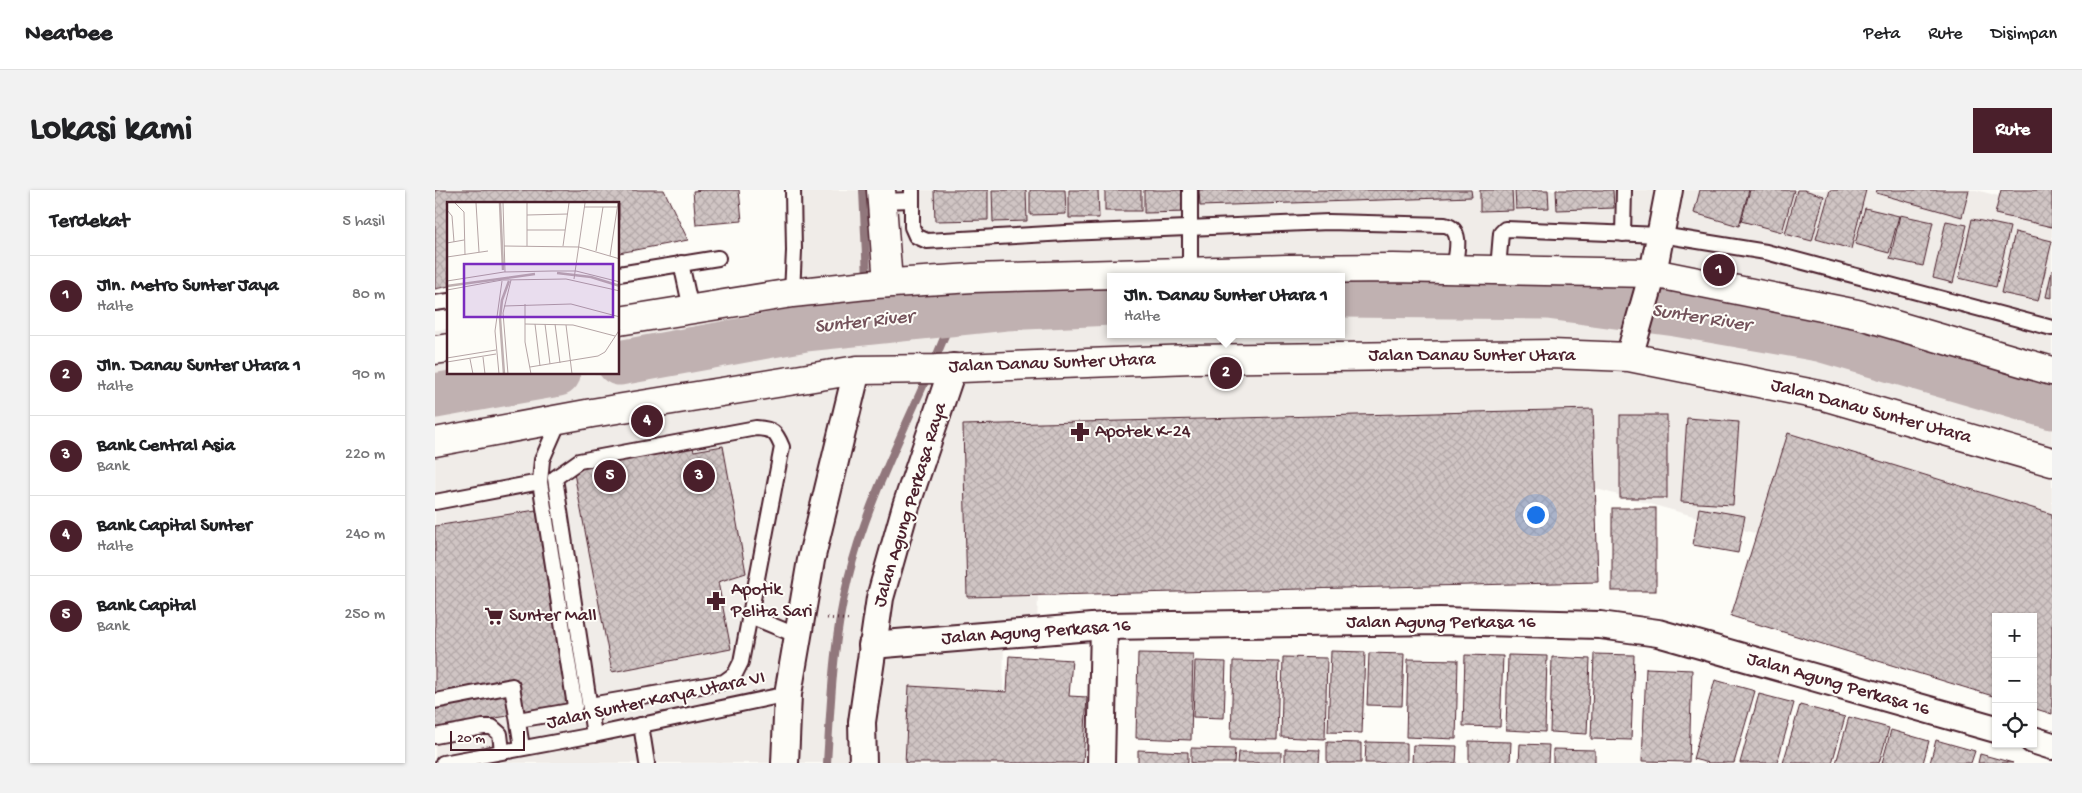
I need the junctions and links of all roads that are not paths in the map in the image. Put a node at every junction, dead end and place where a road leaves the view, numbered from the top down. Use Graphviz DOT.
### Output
graph roads {
  1 [pos="793,190"];
  2 [pos="1190,190"];
  3 [pos="1624,190"];
  4 [pos="1669,190"];
  5 [pos="881,195"];
  6 [pos="912,195"];
  7 [pos="1191,228"];
  8 [pos="1623,234"];
  9 [pos="1661,235"];
  10 [pos="718,258"];
  11 [pos="681,264"];
  12 [pos="1454,269"];
  13 [pos="1498,269"];
  14 [pos="1190,270"];
  15 [pos="1107,273"];
  16 [pos="1109,273"];
  17 [pos="620,274"];
  18 [pos="1651,281"];
  19 [pos="882,284"];
  20 [pos="792,293"];
  21 [pos="691,310"];
  22 [pos="620,321"];
  23 [pos="2052,328"];
  24 [pos="1632,347"];
  25 [pos="945,368"];
  26 [pos="863,369"];
  27 [pos="2052,372"];
  28 [pos="560,419"];
  29 [pos="435,442"];
  30 [pos="2052,462"];
  31 [pos="540,482"];
  32 [pos="435,502"];
  33 [pos="750,616"];
  34 [pos="1104,626"];
  35 [pos="798,636"];
  36 [pos="872,645"];
  37 [pos="788,694"];
  38 [pos="435,701"];
  39 [pos="590,705"];
  40 [pos="518,720"];
  41 [pos="641,725"];
  42 [pos="1992,728"];
  43 [pos="595,734"];
  44 [pos="435,736"];
  45 [pos="2037,741"];
  46 [pos="2052,746"];
  47 [pos="522,747"];
  48 [pos="502,751"];
  49 [pos="443,763"];
  50 [pos="647,763"];
  51 [pos="785,763"];
  52 [pos="863,763"];
  53 [pos="1101,763"];
  1 -- 20 [label="lane"];
  2 -- 7 [label="lane"];
  3 -- 8 [label="lane"];
  4 -- 9 [label="street"];
  5 -- 6 [label="lane"];
  5 -- 19 [label="main road"];
  6 -- 7 [label="lane"];
  7 -- 12 [label="lane"];
  7 -- 14 [label="lane"];
  8 -- 9 [label="lane"];
  8 -- 13 [label="lane"];
  9 -- 18 [label="street"];
  9 -- 23 [label="lane"];
  10 -- 11 [label="lane"];
  11 -- 17 [label="lane"];
  11 -- 21 [label="lane"];
  12 -- 13 [label="main road"];
  12 -- 14 [label="main road"];
  13 -- 18 [label="main road"];
  14 -- 16 [label="main road"];
  15 -- 19 [label="main road"];
  18 -- 24 [label="street"];
  18 -- 27 [label="main road"];
  19 -- 20 [label="main road"];
  20 -- 21 [label="main road"];
  21 -- 22 [label="main road"];
  24 -- 25 [label="main road, Jalan Danau Sunter Utara"];
  24 -- 30 [label="main road, Jalan Danau Sunter Utara"];
  25 -- 26 [label="main road, Jalan Danau Sunter Utara"];
  25 -- 36 [label="street, Jalan Agung Perkasa Raya"];
  26 -- 28 [label="main road, Jalan Danau Sunter Utara"];
  26 -- 35 [label="street"];
  28 -- 29 [label="main road, Jalan Danau Sunter Utara"];
  28 -- 31 [label="lane"];
  31 -- 32 [label="lane"];
  31 -- 40 [label="lane"];
  33 -- 35 [label="lane"];
  33 -- 39 [label="lane"];
  33 -- 39 [label="lane"];
  34 -- 36 [label="street, Jalan Agung Perkasa 16"];
  34 -- 42 [label="street, Jalan Agung Perkasa 16"];
  34 -- 53 [label="street"];
  35 -- 37 [label="street"];
  36 -- 52 [label="street, Jalan Agung Perkasa Raya"];
  37 -- 41 [label="lane, Jalan Sunter Karya Utara VI"];
  37 -- 51 [label="street"];
  38 -- 40 [label="lane"];
  39 -- 43 [label="lane"];
  40 -- 47 [label="lane"];
  41 -- 43 [label="lane, Jalan Sunter Karya Utara VI"];
  41 -- 50 [label="lane"];
  43 -- 47 [label="lane, Jalan Sunter Karya Utara VI"];
  44 -- 48 [label="lane"];
  45 -- 46 [label="street"];
  47 -- 48 [label="lane, Jalan Sunter Karya Utara VI"];
  48 -- 49 [label="lane, Jalan Sunter Karya Utara VI"];
}
